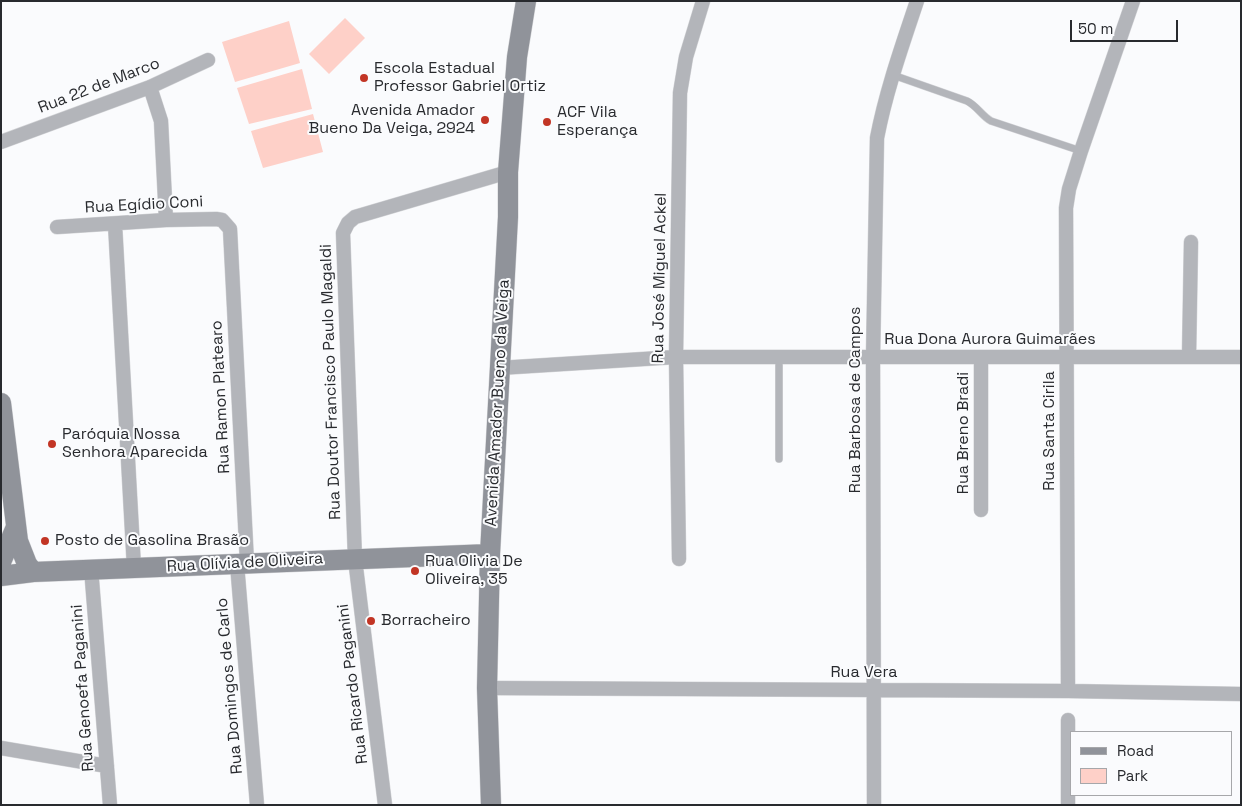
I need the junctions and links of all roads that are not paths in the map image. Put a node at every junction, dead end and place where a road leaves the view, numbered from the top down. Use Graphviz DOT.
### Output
graph roads {
  1 [pos="526,1"];
  2 [pos="703,1"];
  3 [pos="918,1"];
  4 [pos="1134,1"];
  5 [pos="208,60"];
  6 [pos="893,75"];
  7 [pos="150,86"];
  8 [pos="1,142"];
  9 [pos="1081,151"];
  10 [pos="508,172"];
  11 [pos="166,220"];
  12 [pos="115,224"];
  13 [pos="56,227"];
  14 [pos="230,229"];
  15 [pos="1191,242"];
  16 [pos="1068,356"];
  17 [pos="676,357"];
  18 [pos="779,357"];
  19 [pos="981,357"];
  20 [pos="1189,357"];
  21 [pos="873,358"];
  22 [pos="1241,358"];
  23 [pos="500,368"];
  24 [pos="1,403"];
  25 [pos="779,459"];
  26 [pos="5,472"];
  27 [pos="981,510"];
  28 [pos="16,527"];
  29 [pos="23,554"];
  30 [pos="490,554"];
  31 [pos="355,559"];
  32 [pos="679,559"];
  33 [pos="1,562"];
  34 [pos="242,564"];
  35 [pos="91,568"];
  36 [pos="134,568"];
  37 [pos="33,572"];
  38 [pos="1,575"];
  39 [pos="487,688"];
  40 [pos="873,690"];
  41 [pos="1068,691"];
  42 [pos="1241,694"];
  43 [pos="1068,720"];
  44 [pos="1,748"];
  45 [pos="107,766"];
  46 [pos="110,805"];
  47 [pos="258,805"];
  48 [pos="385,805"];
  49 [pos="491,805"];
  50 [pos="874,805"];
  51 [pos="1068,805"];
  1 -- 10 [label="main road, Avenida Amador Bueno da Veiga"];
  2 -- 17 [label="street, Rua José Miguel Ackel"];
  3 -- 6 [label="street, Rua Barbosa de Campos"];
  4 -- 9 [label="street, Rua Santa Cirila"];
  5 -- 7 [label="street, Rua 22 de Marco"];
  6 -- 9 [label="lane"];
  6 -- 21 [label="street, Rua Barbosa de Campos"];
  7 -- 8 [label="street, Rua 22 de Marco"];
  7 -- 11 [label="street"];
  9 -- 16 [label="street, Rua Santa Cirila"];
  10 -- 23 [label="main road, Avenida Amador Bueno da Veiga"];
  10 -- 31 [label="street, Rua Doutor Francisco Paulo Magaldi"];
  11 -- 12 [label="street, Rua Egídio Coni"];
  11 -- 14 [label="street, Rua Egídio Coni"];
  12 -- 13 [label="street, Rua Egídio Coni"];
  12 -- 36 [label="street"];
  14 -- 34 [label="street, Rua Ramon Platearo"];
  15 -- 20 [label="street"];
  16 -- 19 [label="street, Rua Dona Aurora Guimarães"];
  16 -- 20 [label="street, Rua Dona Aurora Guimarães"];
  16 -- 41 [label="street, Rua Santa Cirila"];
  17 -- 18 [label="street, Rua Dona Aurora Guimarães"];
  17 -- 23 [label="street, Rua Dona Aurora Guimarães"];
  17 -- 32 [label="street, Rua José Miguel Ackel"];
  18 -- 21 [label="street, Rua Dona Aurora Guimarães"];
  18 -- 25 [label="lane"];
  19 -- 21 [label="street, Rua Dona Aurora Guimarães"];
  19 -- 27 [label="street, Rua Breno Bradi"];
  20 -- 22 [label="street, Rua Dona Aurora Guimarães"];
  21 -- 40 [label="street, Rua Barbosa de Campos"];
  23 -- 30 [label="main road, Avenida Amador Bueno da Veiga"];
  24 -- 26 [label="main road"];
  26 -- 28 [label="main road"];
  28 -- 29 [label="main road"];
  28 -- 33 [label="main road"];
  29 -- 37 [label="main road"];
  29 -- 38 [label="main road"];
  30 -- 31 [label="main road, Rua Olívia de Oliveira"];
  30 -- 39 [label="main road, Avenida Amador Bueno da Veiga"];
  31 -- 34 [label="main road, Rua Olívia de Oliveira"];
  31 -- 48 [label="street, Rua Ricardo Paganini"];
  34 -- 36 [label="main road, Rua Olívia de Oliveira"];
  34 -- 47 [label="street, Rua Domingos de Carlo"];
  35 -- 36 [label="main road, Rua Olívia de Oliveira"];
  35 -- 37 [label="main road, Rua Olívia de Oliveira"];
  35 -- 45 [label="street, Rua Genoefa Paganini"];
  37 -- 38 [label="main road, Rua Olívia de Oliveira"];
  39 -- 40 [label="street, Rua Vera"];
  39 -- 49 [label="main road, Avenida Amador Bueno da Veiga"];
  40 -- 41 [label="street, Rua Vera"];
  40 -- 50 [label="street, Rua Barbosa de Campos"];
  41 -- 42 [label="street, Rua Vera"];
  43 -- 51 [label="street"];
  44 -- 45 [label="street"];
  45 -- 46 [label="street, Rua Genoefa Paganini"];
}
